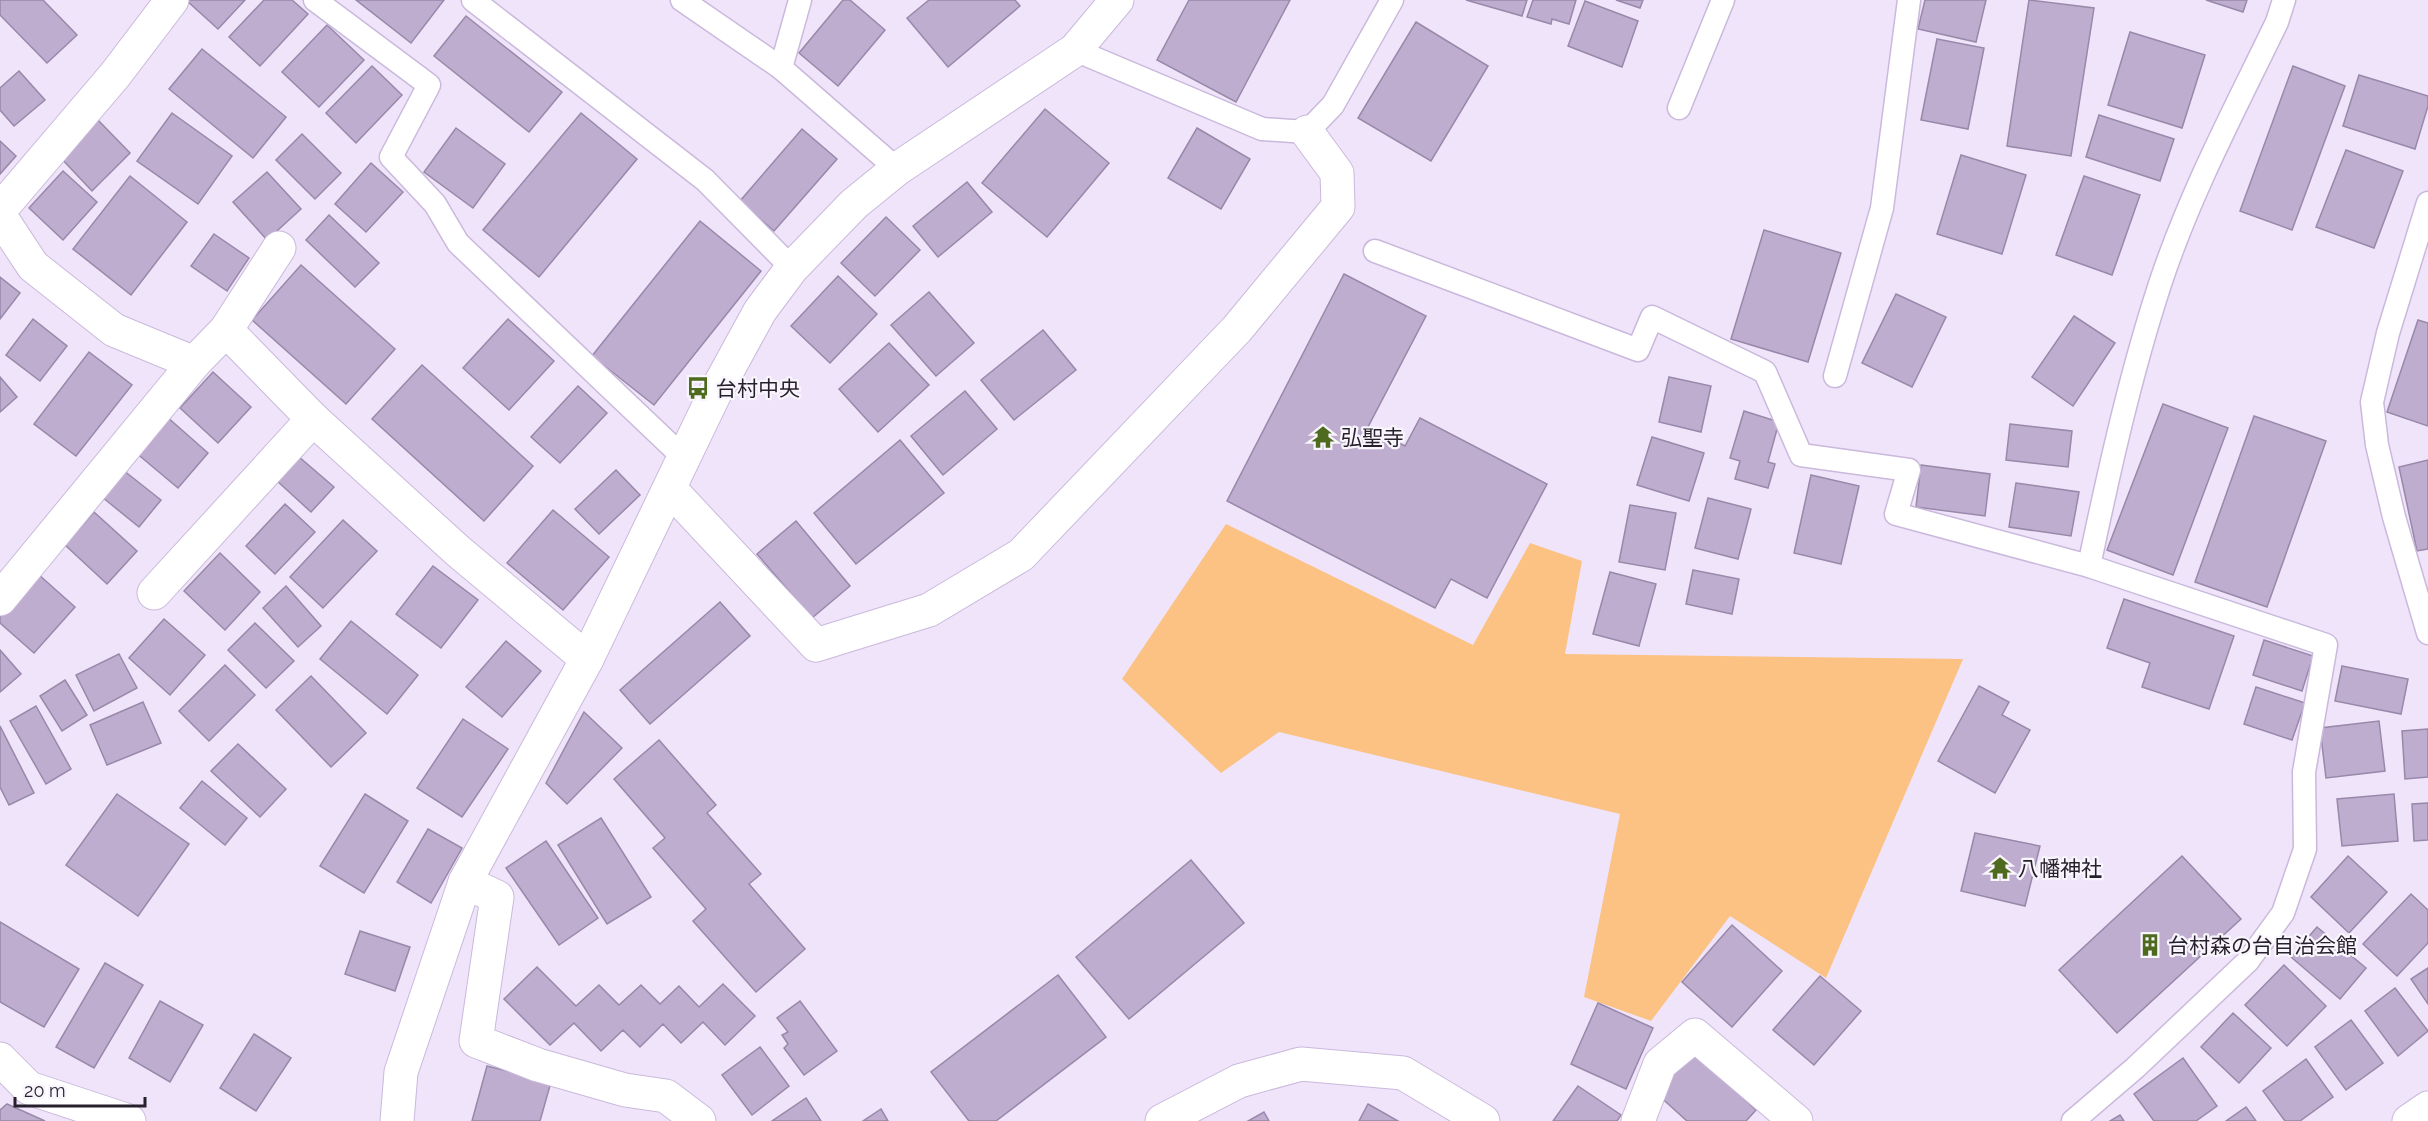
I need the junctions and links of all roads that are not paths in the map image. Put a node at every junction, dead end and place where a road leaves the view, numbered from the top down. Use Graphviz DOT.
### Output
graph roads {
  1 [pos="172,0"];
  2 [pos="315,0"];
  3 [pos="473,0"];
  4 [pos="682,0"];
  5 [pos="800,0"];
  6 [pos="1117,0"];
  7 [pos="1392,0"];
  8 [pos="1723,0"];
  9 [pos="1909,0"];
  10 [pos="2284,0"];
  11 [pos="1075,50"];
  12 [pos="781,68"];
  13 [pos="1679,108"];
  14 [pos="1307,132"];
  15 [pos="897,169"];
  16 [pos="2428,203"];
  17 [pos="0,210"];
  18 [pos="0,216"];
  19 [pos="279,248"];
  20 [pos="1375,251"];
  21 [pos="792,268"];
  22 [pos="226,330"];
  23 [pos="194,363"];
  24 [pos="1834,376"];
  25 [pos="313,419"];
  26 [pos="684,458"];
  27 [pos="670,489"];
  28 [pos="2089,566"];
  29 [pos="154,593"];
  30 [pos="0,600"];
  31 [pos="2428,633"];
  32 [pos="586,660"];
  33 [pos="465,882"];
  34 [pos="0,1059"];
  35 [pos="2428,1108"];
  36 [pos="1792,1120"];
  37 [pos="129,1121"];
  38 [pos="397,1121"];
  39 [pos="699,1121"];
  40 [pos="1162,1121"];
  41 [pos="1483,1121"];
  42 [pos="1638,1121"];
  43 [pos="2073,1121"];
  44 [pos="2409,1121"];
  1 -- 17 [label="street"];
  2 -- 26 [label="lane"];
  3 -- 21 [label="lane"];
  4 -- 12 [label="lane"];
  5 -- 12 [label="lane"];
  6 -- 11 [label="street"];
  7 -- 14 [label="lane"];
  8 -- 13 [label="lane"];
  9 -- 24 [label="lane"];
  10 -- 28 [label="lane"];
  11 -- 14 [label="lane"];
  11 -- 15 [label="street"];
  12 -- 15 [label="lane"];
  14 -- 27 [label="street"];
  15 -- 21 [label="street"];
  16 -- 31 [label="lane"];
  18 -- 23 [label="street"];
  19 -- 22 [label="street"];
  20 -- 28 [label="lane"];
  21 -- 26 [label="street"];
  22 -- 23 [label="street"];
  22 -- 25 [label="street"];
  23 -- 30 [label="street"];
  25 -- 29 [label="street"];
  25 -- 32 [label="street"];
  26 -- 27 [label="street"];
  27 -- 32 [label="street"];
  28 -- 43 [label="lane"];
  32 -- 33 [label="street"];
  33 -- 38 [label="street"];
  33 -- 39 [label="street"];
  34 -- 37 [label="street"];
  35 -- 44 [label="street"];
  36 -- 42 [label="street"];
  40 -- 41 [label="street"];
}
